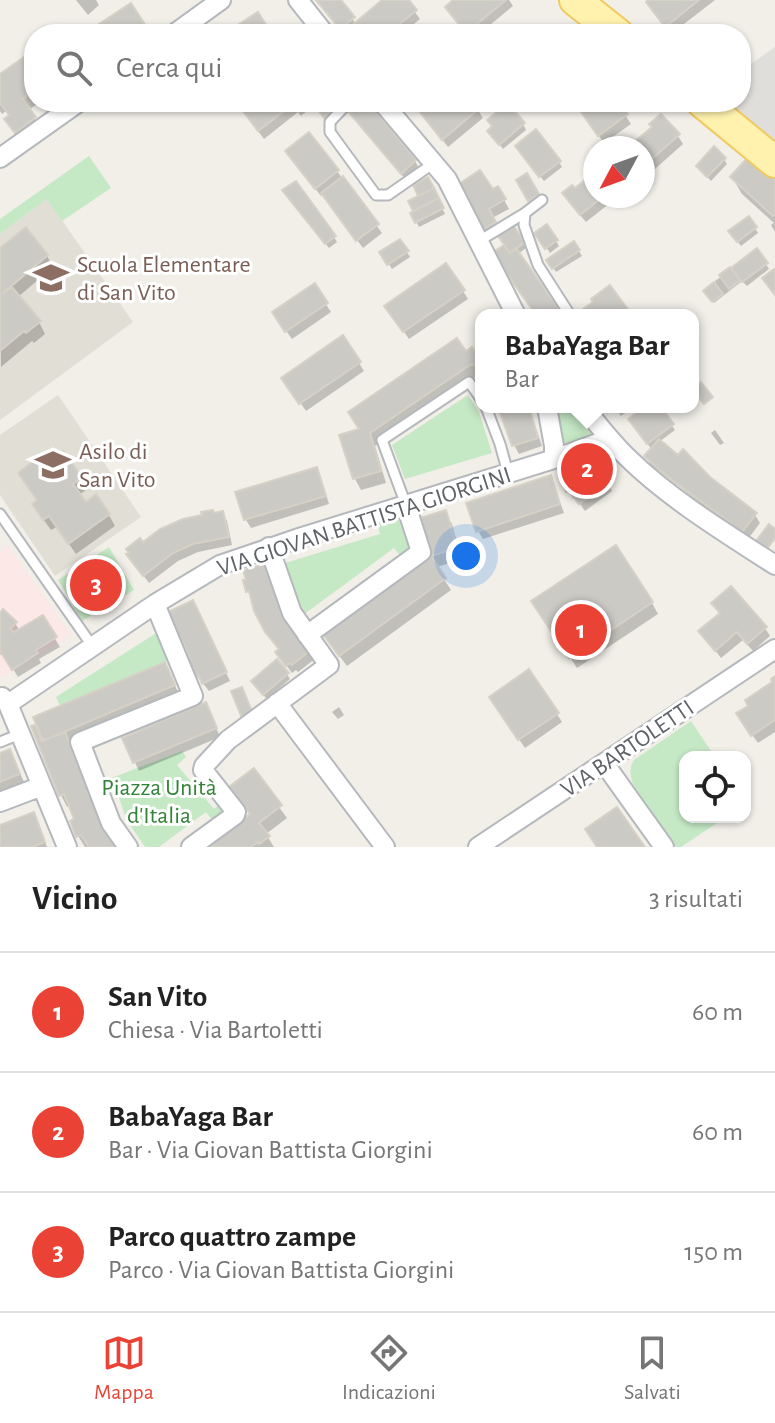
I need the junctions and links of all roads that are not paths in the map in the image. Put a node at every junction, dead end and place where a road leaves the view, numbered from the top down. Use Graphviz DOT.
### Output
graph roads {
  1 [pos="221,0"];
  2 [pos="298,0"];
  3 [pos="575,0"];
  4 [pos="188,24"];
  5 [pos="317,24"];
  6 [pos="605,24"];
  7 [pos="65,112"];
  8 [pos="340,112"];
  9 [pos="391,112"];
  10 [pos="714,112"];
  11 [pos="0,158"];
  12 [pos="774,160"];
  13 [pos="434,163"];
  14 [pos="542,200"];
  15 [pos="525,213"];
  16 [pos="479,241"];
  17 [pos="513,309"];
  18 [pos="566,309"];
  19 [pos="475,390"];
  20 [pos="488,413"];
  21 [pos="548,413"];
  22 [pos="589,413"];
  23 [pos="609,439"];
  24 [pos="554,459"];
  25 [pos="508,473"];
  26 [pos="406,505"];
  27 [pos="0,514"];
  28 [pos="269,547"];
  29 [pos="775,565"];
  30 [pos="155,604"];
  31 [pos="307,635"];
  32 [pos="93,647"];
  33 [pos="775,649"];
  34 [pos="4,700"];
  35 [pos="277,703"];
  36 [pos="20,734"];
  37 [pos="0,742"];
  38 [pos="604,763"];
  39 [pos="42,786"];
  40 [pos="0,802"];
  41 [pos="67,847"];
  42 [pos="128,847"];
  43 [pos="191,847"];
  44 [pos="385,847"];
  45 [pos="478,847"];
  46 [pos="664,847"];
  1 -- 4 [label="street"];
  2 -- 5 [label="street"];
  3 -- 6 [label="main road"];
  7 -- 11 [label="street"];
  8 -- 13 [label="lane"];
  9 -- 13 [label="street"];
  10 -- 12 [label="main road"];
  13 -- 16 [label="street"];
  14 -- 15 [label="lane"];
  15 -- 16 [label="lane"];
  15 -- 18 [label="lane"];
  16 -- 17 [label="street"];
  19 -- 26 [label="lane"];
  20 -- 25 [label="lane"];
  21 -- 24 [label="street"];
  22 -- 23 [label="street"];
  23 -- 24 [label="street, VIA GIOVAN BATTISTA GIORGINI"];
  23 -- 29 [label="street"];
  24 -- 25 [label="street, VIA GIOVAN BATTISTA GIORGINI"];
  25 -- 26 [label="street, VIA GIOVAN BATTISTA GIORGINI"];
  26 -- 28 [label="street, VIA GIOVAN BATTISTA GIORGINI"];
  26 -- 31 [label="street"];
  27 -- 32 [label="lane"];
  28 -- 30 [label="street, VIA GIOVAN BATTISTA GIORGINI"];
  28 -- 31 [label="street"];
  30 -- 32 [label="street, VIA GIOVAN BATTISTA GIORGINI"];
  30 -- 42 [label="street"];
  31 -- 35 [label="street"];
  32 -- 34 [label="street, VIA GIOVAN BATTISTA GIORGINI"];
  33 -- 38 [label="street, VIA BARTOLETTI"];
  34 -- 36 [label="street"];
  35 -- 43 [label="street"];
  35 -- 44 [label="street"];
  36 -- 37 [label="lane"];
  36 -- 39 [label="street"];
  38 -- 45 [label="street, VIA BARTOLETTI"];
  38 -- 46 [label="street"];
  39 -- 40 [label="street"];
  39 -- 41 [label="street"];
}
